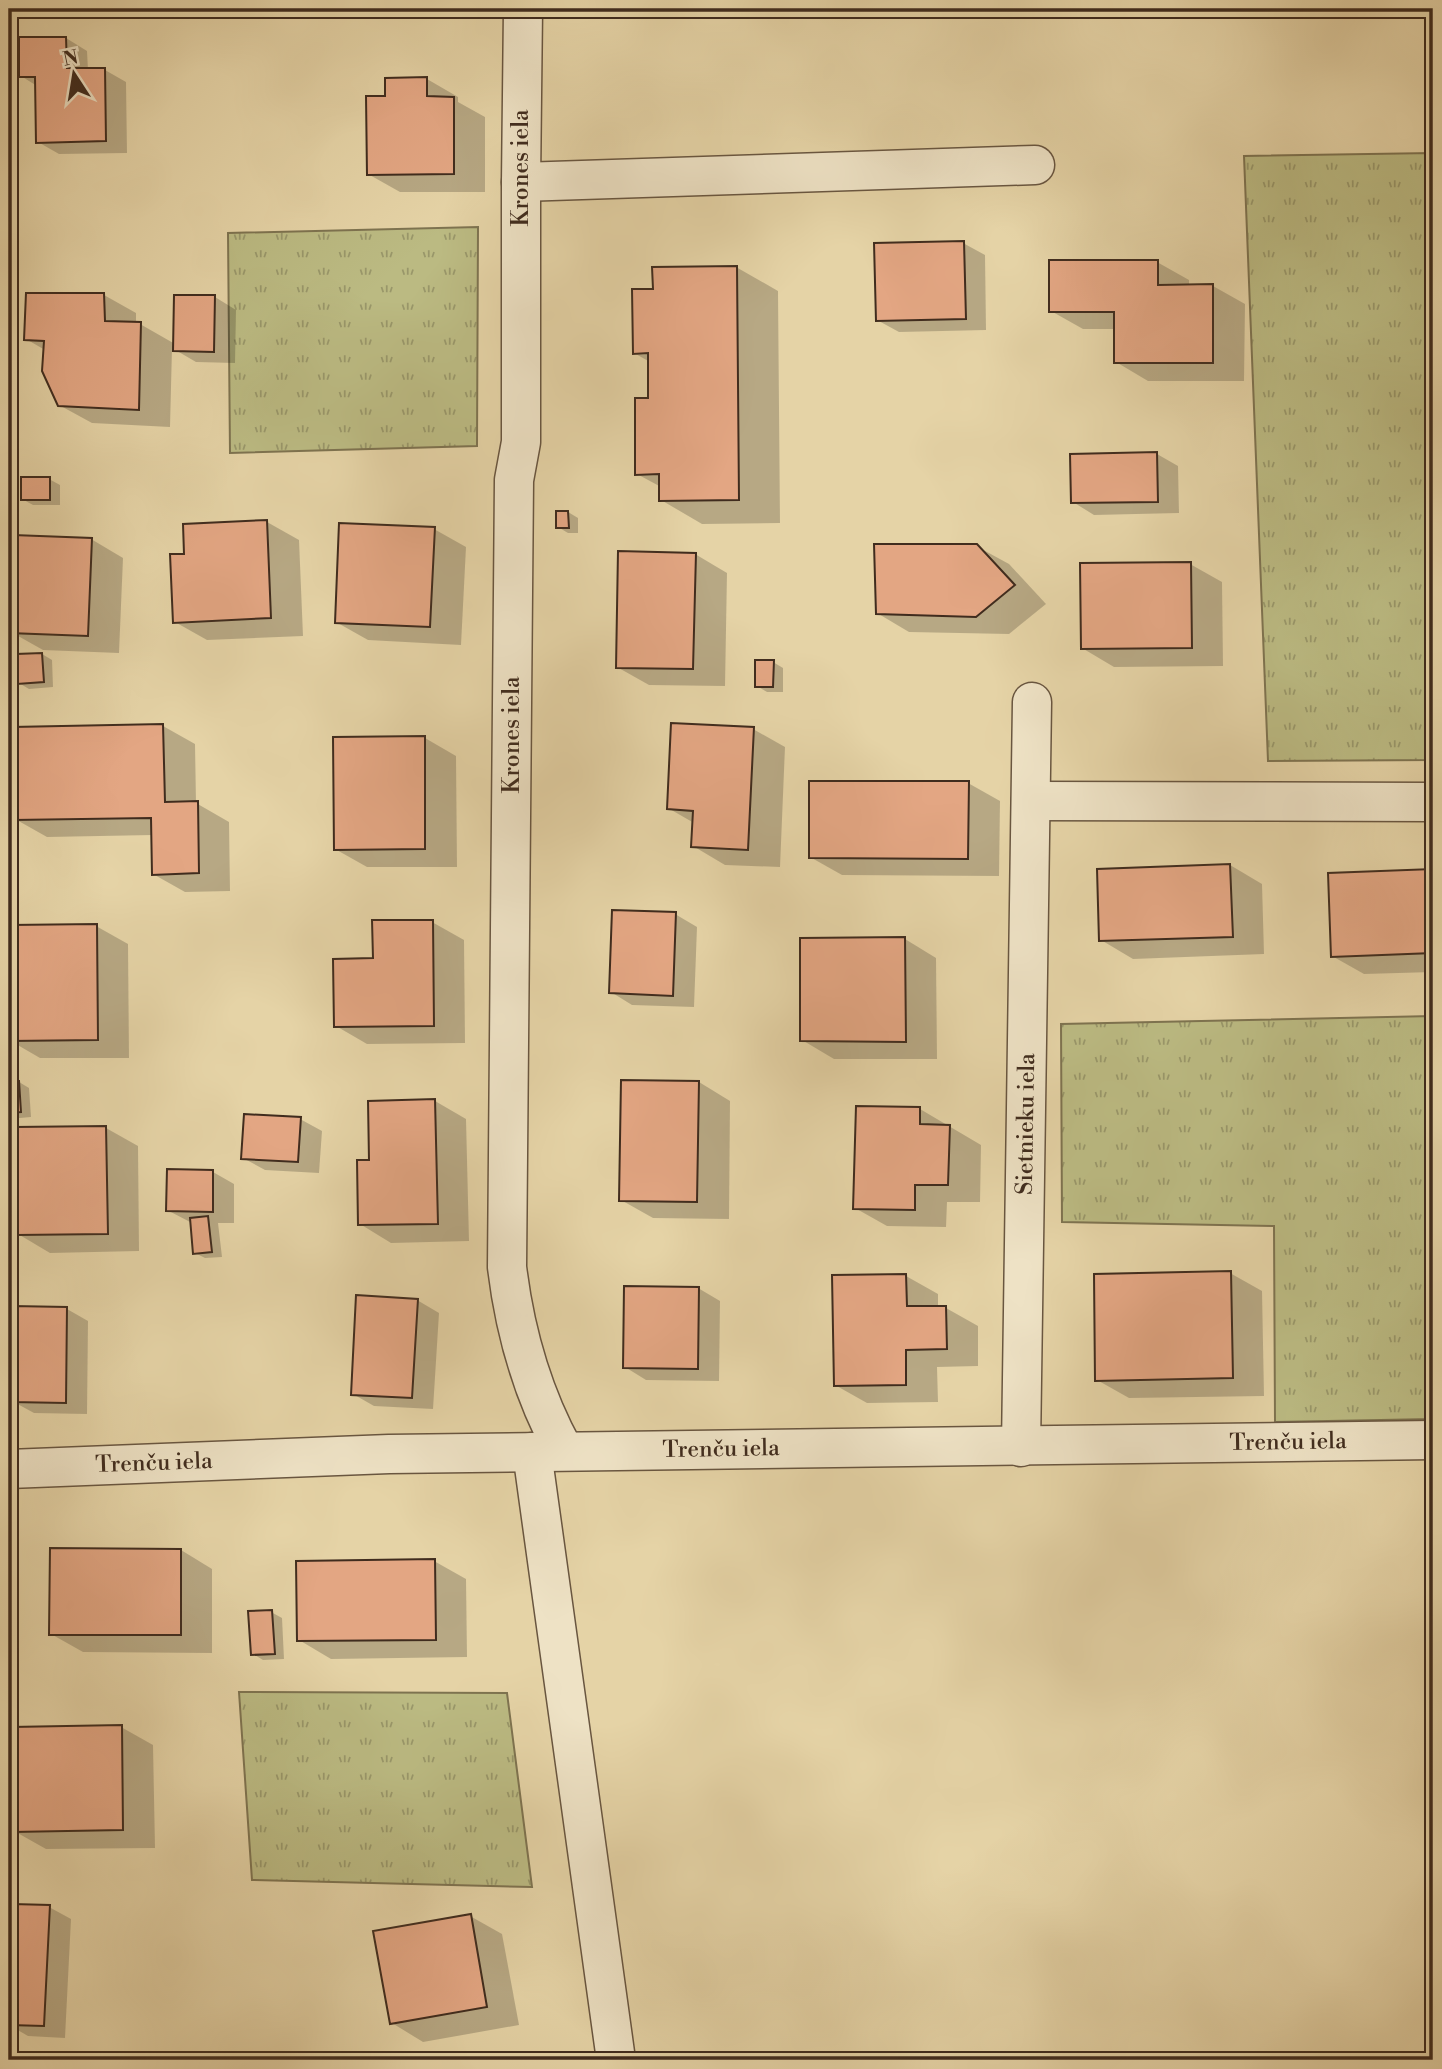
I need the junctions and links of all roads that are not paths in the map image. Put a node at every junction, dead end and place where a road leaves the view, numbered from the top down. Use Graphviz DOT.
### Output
graph roads {
  1 [pos="523,9"];
  2 [pos="1035,166"];
  3 [pos="521,182"];
  4 [pos="1032,702"];
  5 [pos="1031,801"];
  6 [pos="1433,802"];
  7 [pos="1433,1440"];
  8 [pos="1021,1447"];
  9 [pos="548,1452"];
  10 [pos="9,1469"];
  11 [pos="616,2060"];
  1 -- 3 [label="street, Krones iela"];
  2 -- 3 [label="street"];
  3 -- 9 [label="street, Krones iela"];
  4 -- 5 [label="street, Sietnieku iela"];
  5 -- 6 [label="street"];
  5 -- 8 [label="street, Sietnieku iela"];
  7 -- 8 [label="street, Trenču iela"];
  8 -- 9 [label="street, Trenču iela"];
  9 -- 10 [label="street, Trenču iela"];
  9 -- 11 [label="street"];
}
